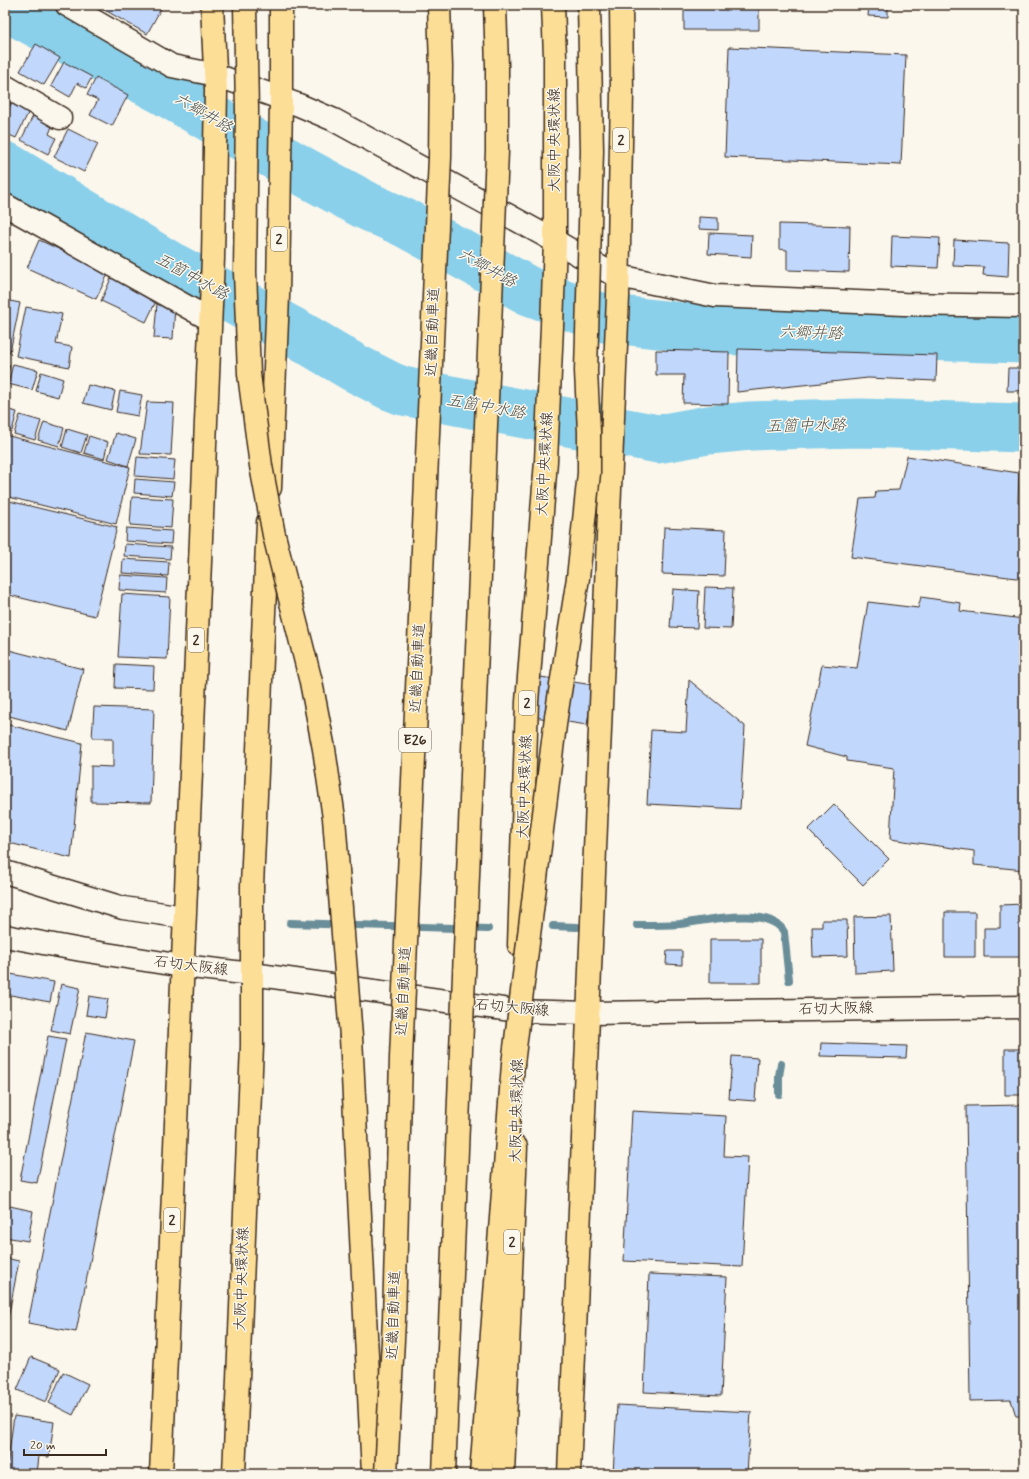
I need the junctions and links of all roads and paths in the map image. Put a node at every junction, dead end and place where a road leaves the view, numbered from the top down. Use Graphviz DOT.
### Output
graph roads {
  1 [pos="67,5"];
  2 [pos="212,5"];
  3 [pos="244,5"];
  4 [pos="281,5"];
  5 [pos="439,5"];
  6 [pos="495,5"];
  7 [pos="553,5"];
  8 [pos="589,5"];
  9 [pos="621,5"];
  10 [pos="216,83"];
  11 [pos="5,86"];
  12 [pos="281,99"];
  13 [pos="60,118"];
  14 [pos="5,205"];
  15 [pos="555,241"];
  16 [pos="619,276"];
  17 [pos="1024,306"];
  18 [pos="210,317"];
  19 [pos="5,872"];
  20 [pos="184,918"];
  21 [pos="5,936"];
  22 [pos="183,966"];
  23 [pos="252,974"];
  24 [pos="1024,1008"];
  25 [pos="517,1010"];
  26 [pos="589,1013"];
  27 [pos="161,1474"];
  28 [pos="234,1474"];
  29 [pos="373,1474"];
  30 [pos="386,1474"];
  31 [pos="444,1474"];
  32 [pos="481,1474"];
  33 [pos="503,1474"];
  34 [pos="569,1474"];
  1 -- 10 [label="street"];
  2 -- 10 [label="main road, 2"];
  3 -- 29 [label="main road, bridge"];
  4 -- 12 [label="main road, 大阪中央環状線 / 2"];
  5 -- 30 [label="main road, 近畿自動車道 / E26, bridge"];
  6 -- 31 [label="main road, bridge"];
  7 -- 15 [label="main road, 大阪中央環状線 / 2"];
  8 -- 32 [label="main road, bridge"];
  9 -- 16 [label="main road, 2"];
  10 -- 12 [label="street"];
  10 -- 18 [label="main road, 2"];
  11 -- 13 [label="street"];
  12 -- 15 [label="street"];
  12 -- 23 [label="main road, 大阪中央環状線 / 2"];
  14 -- 18 [label="street"];
  15 -- 16 [label="street"];
  15 -- 25 [label="main road, 大阪中央環状線 / 2"];
  16 -- 17 [label="street"];
  16 -- 26 [label="main road, 2"];
  18 -- 20 [label="main road, 2"];
  19 -- 20 [label="street"];
  20 -- 22 [label="main road, 2"];
  21 -- 22 [label="street, 石切大阪線"];
  22 -- 23 [label="street, 石切大阪線"];
  22 -- 27 [label="main road, 2"];
  23 -- 25 [label="street, 石切大阪線"];
  23 -- 28 [label="main road, 大阪中央環状線 / 2"];
  24 -- 26 [label="street, 石切大阪線"];
  25 -- 26 [label="street, 石切大阪線"];
  25 -- 33 [label="main road, 大阪中央環状線 / 2"];
  26 -- 34 [label="main road, 2"];
}
